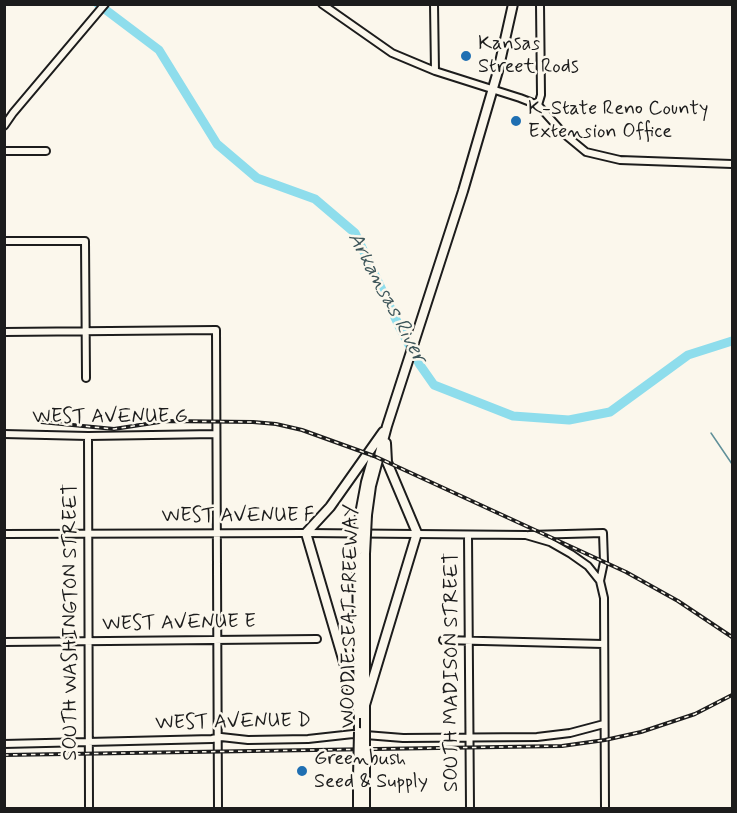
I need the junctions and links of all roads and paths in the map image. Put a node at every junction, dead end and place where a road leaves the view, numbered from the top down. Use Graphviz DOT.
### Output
graph roads {
  1 [pos="105,4"];
  2 [pos="322,4"];
  3 [pos="434,4"];
  4 [pos="513,4"];
  5 [pos="540,4"];
  6 [pos="435,71"];
  7 [pos="493,90"];
  8 [pos="538,105"];
  9 [pos="5,123"];
  10 [pos="4,151"];
  11 [pos="46,151"];
  12 [pos="732,164"];
  13 [pos="4,241"];
  14 [pos="87,331"];
  15 [pos="4,332"];
  16 [pos="86,378"];
  17 [pos="387,426"];
  18 [pos="4,434"];
  19 [pos="216,434"];
  20 [pos="88,436"];
  21 [pos="306,533"];
  22 [pos="417,533"];
  23 [pos="4,534"];
  24 [pos="89,534"];
  25 [pos="216,534"];
  26 [pos="468,535"];
  27 [pos="526,535"];
  28 [pos="600,581"];
  29 [pos="317,639"];
  30 [pos="217,640"];
  31 [pos="442,640"];
  32 [pos="88,641"];
  33 [pos="470,641"];
  34 [pos="4,642"];
  35 [pos="603,644"];
  36 [pos="362,707"];
  37 [pos="604,724"];
  38 [pos="218,738"];
  39 [pos="469,738"];
  40 [pos="88,742"];
  41 [pos="4,744"];
  42 [pos="362,777"];
  43 [pos="89,808"];
  44 [pos="218,808"];
  45 [pos="358,808"];
  46 [pos="365,808"];
  47 [pos="470,808"];
  48 [pos="605,808"];
  1 -- 9 [label="street"];
  2 -- 6 [label="street"];
  3 -- 6 [label="street"];
  4 -- 7 [label="main road, WOODIE SEAT FREEWAY"];
  5 -- 8 [label="street"];
  6 -- 7 [label="street"];
  7 -- 8 [label="street"];
  7 -- 17 [label="main road, WOODIE SEAT FREEWAY"];
  8 -- 12 [label="street"];
  10 -- 11 [label="street"];
  13 -- 14 [label="street"];
  14 -- 15 [label="street"];
  14 -- 16 [label="street"];
  14 -- 19 [label="street"];
  17 -- 21 [label="main road"];
  17 -- 22 [label="main road"];
  17 -- 36 [label="main road, WOODIE SEAT FREEWAY, bridge"];
  18 -- 20 [label="street, WEST AVENUE G"];
  19 -- 20 [label="street, WEST AVENUE G"];
  19 -- 25 [label="street"];
  20 -- 24 [label="street, SOUTH WASHINGTON STREET"];
  21 -- 22 [label="street, WEST AVENUE F"];
  21 -- 25 [label="street, WEST AVENUE F"];
  21 -- 36 [label="main road"];
  22 -- 26 [label="street, WEST AVENUE F"];
  22 -- 36 [label="main road"];
  23 -- 24 [label="street, WEST AVENUE F"];
  24 -- 25 [label="street, WEST AVENUE F"];
  24 -- 32 [label="street, SOUTH WASHINGTON STREET"];
  25 -- 30 [label="street"];
  26 -- 27 [label="street, WEST AVENUE F"];
  26 -- 33 [label="street, SOUTH MADISON STREET"];
  27 -- 28 [label="street, WEST AVENUE F"];
  27 -- 28 [label="street"];
  28 -- 35 [label="street"];
  29 -- 30 [label="street, WEST AVENUE E"];
  30 -- 32 [label="street, WEST AVENUE E"];
  30 -- 38 [label="street"];
  31 -- 33 [label="street"];
  32 -- 34 [label="street, WEST AVENUE E"];
  32 -- 40 [label="street, SOUTH WASHINGTON STREET"];
  33 -- 35 [label="street"];
  33 -- 39 [label="street, SOUTH MADISON STREET"];
  35 -- 37 [label="street"];
  36 -- 42 [label="main road, WOODIE SEAT FREEWAY, bridge"];
  37 -- 39 [label="street, WEST AVENUE D"];
  37 -- 48 [label="street"];
  38 -- 39 [label="street, WEST AVENUE D"];
  38 -- 40 [label="street, WEST AVENUE D"];
  38 -- 44 [label="street"];
  39 -- 47 [label="street, SOUTH MADISON STREET"];
  40 -- 41 [label="street, WEST AVENUE D"];
  40 -- 43 [label="street, SOUTH WASHINGTON STREET"];
  42 -- 45 [label="main road, WOODIE SEAT FREEWAY"];
  42 -- 46 [label="main road, WOODIE SEAT FREEWAY"];
}
